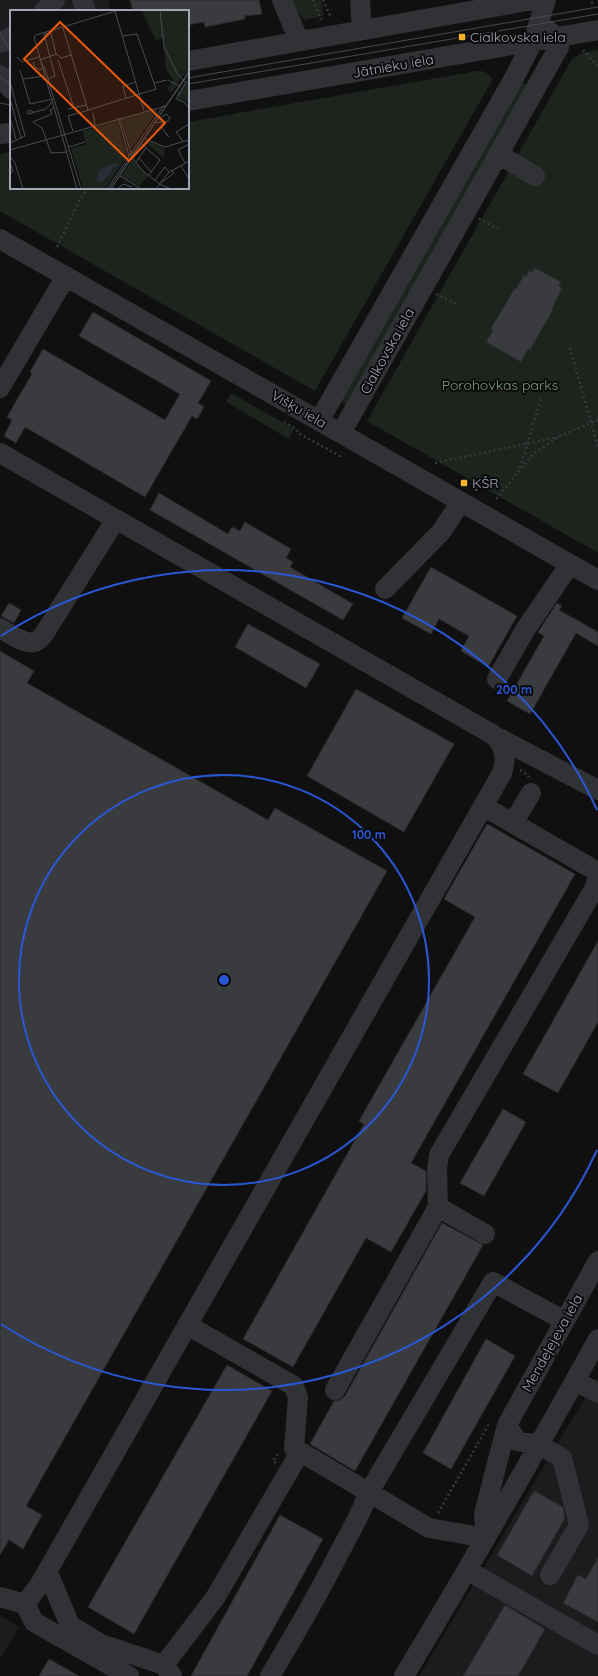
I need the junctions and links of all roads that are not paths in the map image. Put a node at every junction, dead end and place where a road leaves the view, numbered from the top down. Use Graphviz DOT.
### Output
graph roads {
  1 [pos="55,0"];
  2 [pos="82,0"];
  3 [pos="282,0"];
  4 [pos="360,0"];
  5 [pos="533,0"];
  6 [pos="546,0"];
  7 [pos="45,10"];
  8 [pos="86,10"];
  9 [pos="362,30"];
  10 [pos="598,30"];
  11 [pos="536,32"];
  12 [pos="10,38"];
  13 [pos="558,38"];
  14 [pos="299,41"];
  15 [pos="0,43"];
  16 [pos="189,61"];
  17 [pos="0,75"];
  18 [pos="10,88"];
  19 [pos="10,93"];
  20 [pos="0,96"];
  21 [pos="189,101"];
  22 [pos="10,132"];
  23 [pos="0,134"];
  24 [pos="498,154"];
  25 [pos="535,176"];
  26 [pos="0,239"];
  27 [pos="66,276"];
  28 [pos="0,388"];
  29 [pos="319,420"];
  30 [pos="340,433"];
  31 [pos="0,453"];
  32 [pos="461,502"];
  33 [pos="116,519"];
  34 [pos="570,564"];
  35 [pos="598,580"];
  36 [pos="386,589"];
  37 [pos="0,628"];
  38 [pos="497,679"];
  39 [pos="492,734"];
  40 [pos="598,790"];
  41 [pos="531,793"];
  42 [pos="483,806"];
  43 [pos="514,823"];
  44 [pos="597,869"];
  45 [pos="438,1208"];
  46 [pos="485,1234"];
  47 [pos="598,1261"];
  48 [pos="565,1321"];
  49 [pos="188,1325"];
  50 [pos="598,1339"];
  51 [pos="575,1381"];
  52 [pos="335,1390"];
  53 [pos="598,1393"];
  54 [pos="507,1426"];
  55 [pos="539,1445"];
  56 [pos="300,1452"];
  57 [pos="369,1492"];
  58 [pos="486,1538"];
  59 [pos="467,1570"];
  60 [pos="48,1571"];
  61 [pos="550,1575"];
  62 [pos="0,1597"];
  63 [pos="25,1604"];
  64 [pos="598,1645"];
  65 [pos="168,1671"];
  66 [pos="129,1676"];
  67 [pos="270,1676"];
  68 [pos="404,1676"];
  1 -- 7 [label="street"];
  2 -- 8 [label="street"];
  3 -- 14 [label="street"];
  4 -- 9 [label="street"];
  5 -- 9 [label="street"];
  6 -- 11 [label="street, Cialkovska iela"];
  9 -- 14 [label="street"];
  10 -- 13 [label="street"];
  11 -- 13 [label="street"];
  11 -- 21 [label="street, Jātnieku iela"];
  11 -- 29 [label="street, Cialkovska iela"];
  12 -- 15 [label="street"];
  13 -- 24 [label="street, Cialkovska iela"];
  14 -- 16 [label="street"];
  17 -- 18 [label="street"];
  19 -- 20 [label="street"];
  22 -- 23 [label="street"];
  24 -- 25 [label="street"];
  24 -- 30 [label="street, Cialkovska iela"];
  26 -- 27 [label="street, Višķu iela"];
  27 -- 28 [label="street"];
  27 -- 29 [label="street, Višķu iela"];
  29 -- 30 [label="street, Višķu iela"];
  30 -- 32 [label="street, Višķu iela"];
  31 -- 33 [label="street"];
  32 -- 34 [label="street, Višķu iela"];
  32 -- 36 [label="street"];
  33 -- 37 [label="street"];
  33 -- 39 [label="street"];
  34 -- 35 [label="street, Višķu iela"];
  34 -- 38 [label="street"];
  39 -- 40 [label="street"];
  39 -- 42 [label="street"];
  41 -- 43 [label="street"];
  42 -- 43 [label="street"];
  42 -- 49 [label="street"];
  43 -- 44 [label="street"];
  44 -- 45 [label="street"];
  45 -- 46 [label="street"];
  45 -- 52 [label="street"];
  47 -- 48 [label="street, Mendeļejeva iela"];
  48 -- 54 [label="street, Mendeļejeva iela"];
  48 -- 57 [label="street"];
  49 -- 56 [label="street"];
  49 -- 60 [label="street"];
  50 -- 51 [label="street"];
  51 -- 53 [label="street"];
  51 -- 55 [label="street"];
  54 -- 55 [label="street"];
  54 -- 58 [label="street, Mendeļejeva iela"];
  55 -- 58 [label="street"];
  55 -- 61 [label="street"];
  56 -- 57 [label="street"];
  56 -- 65 [label="street"];
  57 -- 58 [label="street"];
  57 -- 67 [label="street"];
  58 -- 59 [label="street"];
  59 -- 64 [label="street"];
  59 -- 68 [label="street"];
  60 -- 63 [label="street"];
  60 -- 65 [label="street"];
  62 -- 63 [label="street"];
  63 -- 66 [label="street"];
}
